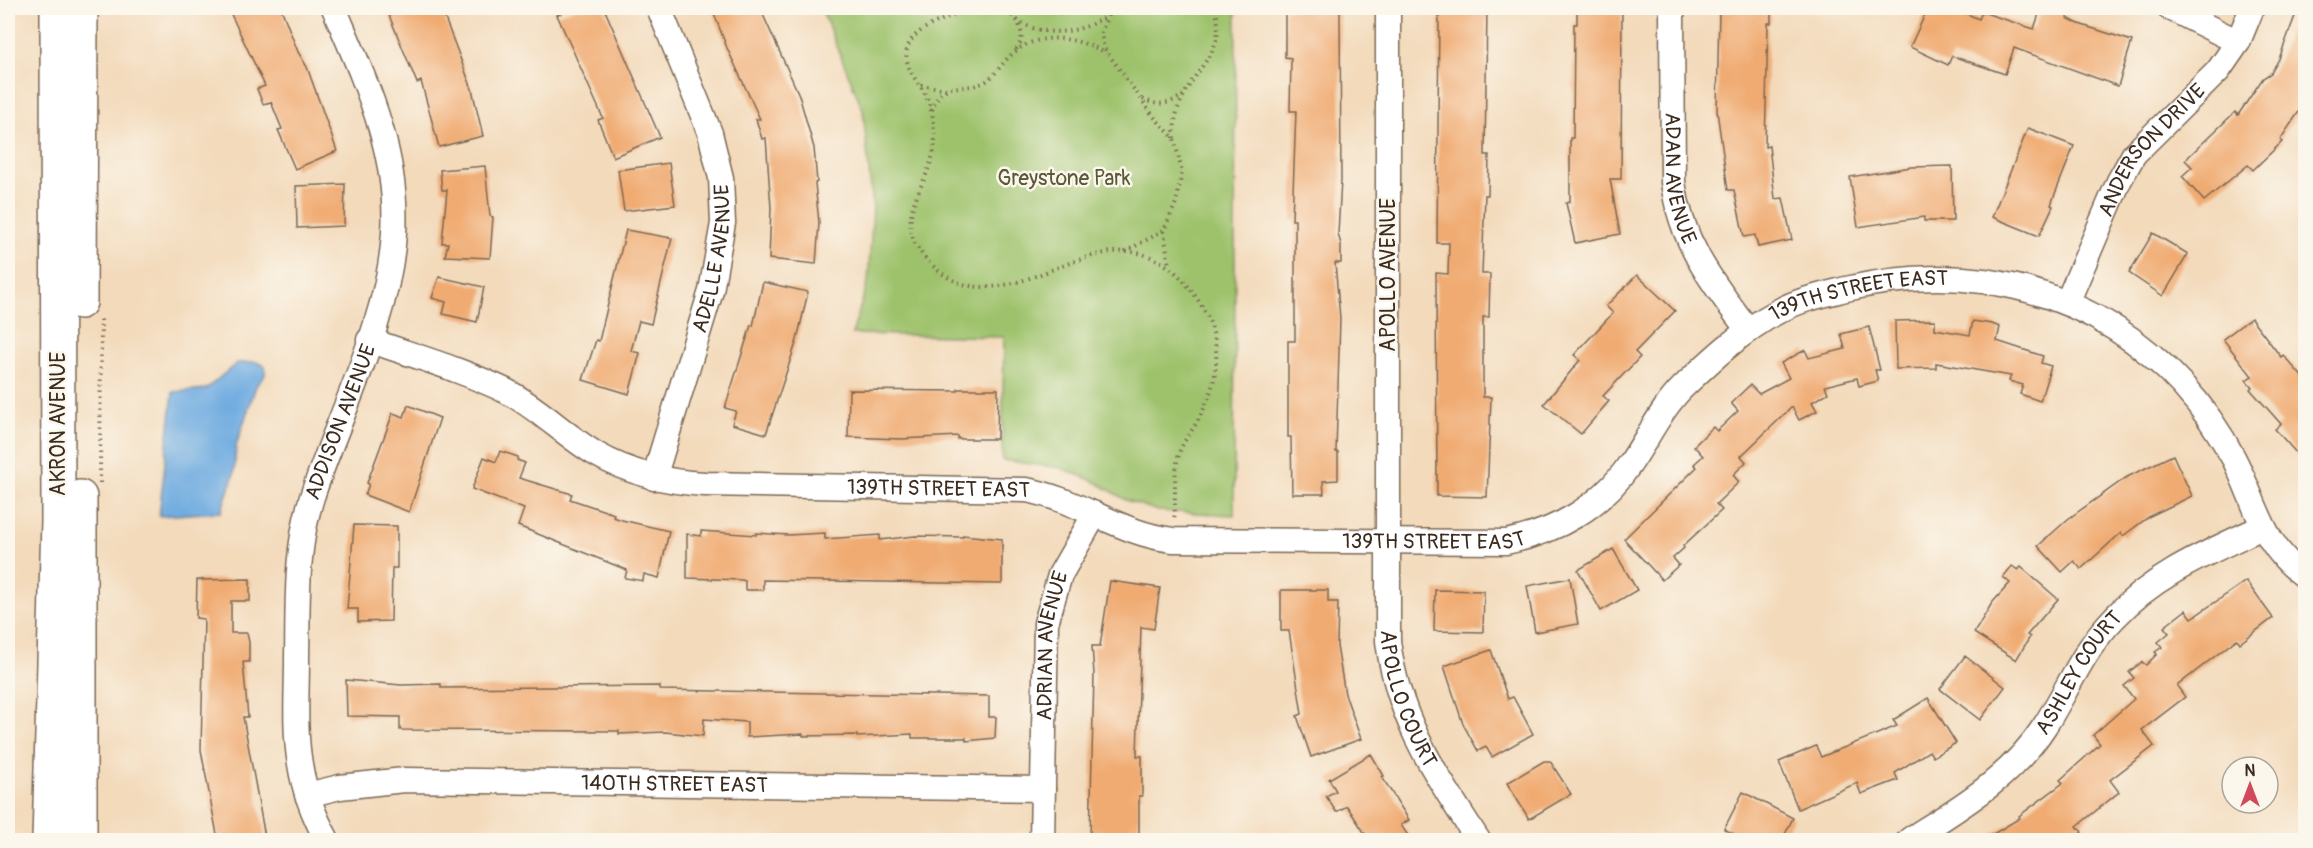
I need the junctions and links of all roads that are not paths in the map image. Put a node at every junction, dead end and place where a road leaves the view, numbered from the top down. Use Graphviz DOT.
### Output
graph roads {
  1 [pos="57,8"];
  2 [pos="81,8"];
  3 [pos="334,8"];
  4 [pos="659,8"];
  5 [pos="1388,8"];
  6 [pos="1672,8"];
  7 [pos="2170,8"];
  8 [pos="2252,8"];
  9 [pos="2238,42"];
  10 [pos="2067,303"];
  11 [pos="1748,330"];
  12 [pos="369,340"];
  13 [pos="654,478"];
  14 [pos="1095,514"];
  15 [pos="2262,526"];
  16 [pos="1388,542"];
  17 [pos="2306,577"];
  18 [pos="1043,789"];
  19 [pos="307,795"];
  20 [pos="49,840"];
  21 [pos="80,840"];
  22 [pos="327,840"];
  23 [pos="1042,840"];
  24 [pos="1478,840"];
  25 [pos="1909,840"];
  1 -- 20 [label="street, AKRON AVENUE"];
  2 -- 21 [label="street, AKRON AVENUE"];
  3 -- 12 [label="street, ADDISON AVENUE"];
  4 -- 13 [label="street, ADELLE AVENUE"];
  5 -- 16 [label="street, APOLLO AVENUE"];
  6 -- 11 [label="street, ADAN AVENUE"];
  7 -- 9 [label="street"];
  8 -- 9 [label="street, ANDERSON DRIVE"];
  9 -- 10 [label="street, ANDERSON DRIVE"];
  10 -- 11 [label="street, 139TH STREET EAST"];
  10 -- 15 [label="street, 139TH STREET EAST"];
  11 -- 16 [label="street, 139TH STREET EAST"];
  12 -- 13 [label="street, 139TH STREET EAST"];
  12 -- 19 [label="street, ADDISON AVENUE"];
  13 -- 14 [label="street, 139TH STREET EAST"];
  14 -- 16 [label="street, 139TH STREET EAST"];
  14 -- 18 [label="street, ADRIAN AVENUE"];
  15 -- 17 [label="street, 139TH STREET EAST"];
  15 -- 25 [label="street, ASHLEY COURT"];
  16 -- 24 [label="street, APOLLO COURT"];
  18 -- 19 [label="street, 140TH STREET EAST"];
  18 -- 23 [label="street, ADRIAN AVENUE"];
  19 -- 22 [label="street, ADDISON AVENUE"];
}
